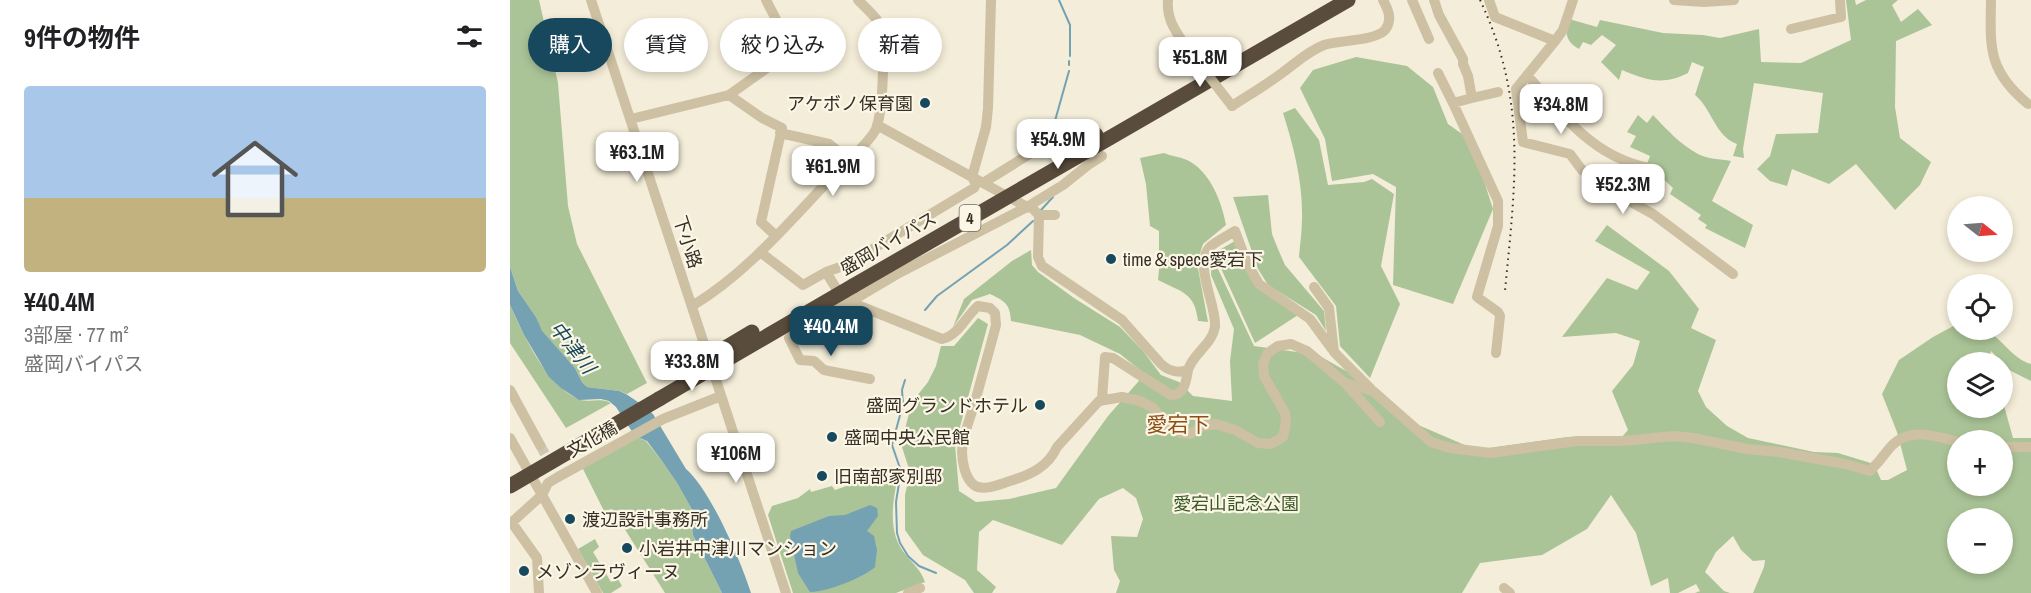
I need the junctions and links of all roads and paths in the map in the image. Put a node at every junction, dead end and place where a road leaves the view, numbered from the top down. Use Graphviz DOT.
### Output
graph roads {
  1 [pos="591,0"];
  2 [pos="766,0"];
  3 [pos="858,0"];
  4 [pos="991,0"];
  5 [pos="1167,0"];
  6 [pos="1328,0"];
  7 [pos="1348,0"];
  8 [pos="1383,0"];
  9 [pos="1412,0"];
  10 [pos="1434,0"];
  11 [pos="1489,0"];
  12 [pos="1573,0"];
  13 [pos="1674,0"];
  14 [pos="1734,0"];
  15 [pos="1840,0"];
  16 [pos="1991,0"];
  17 [pos="1791,29"];
  18 [pos="1429,39"];
  19 [pos="1555,41"];
  20 [pos="1438,73"];
  21 [pos="1527,75"];
  22 [pos="1498,92"];
  23 [pos="729,95"];
  24 [pos="1472,98"];
  25 [pos="1453,103"];
  26 [pos="2028,104"];
  27 [pos="631,119"];
  28 [pos="877,125"];
  29 [pos="780,133"];
  30 [pos="1057,137"];
  31 [pos="1102,156"];
  32 [pos="1087,158"];
  33 [pos="849,160"];
  34 [pos="1656,170"];
  35 [pos="972,177"];
  36 [pos="983,183"];
  37 [pos="1027,207"];
  38 [pos="1039,215"];
  39 [pos="1055,215"];
  40 [pos="775,235"];
  41 [pos="760,252"];
  42 [pos="826,272"];
  43 [pos="1733,274"];
  44 [pos="1314,287"];
  45 [pos="845,289"];
  46 [pos="692,306"];
  47 [pos="1332,349"];
  48 [pos="1496,353"];
  49 [pos="711,362"];
  50 [pos="1188,370"];
  51 [pos="870,379"];
  52 [pos="1344,383"];
  53 [pos="510,390"];
  54 [pos="1373,391"];
  55 [pos="657,395"];
  56 [pos="721,396"];
  57 [pos="1102,399"];
  58 [pos="1380,422"];
  59 [pos="510,438"];
  60 [pos="1947,439"];
  61 [pos="540,445"];
  62 [pos="2013,447"];
  63 [pos="2031,447"];
  64 [pos="510,475"];
  65 [pos="510,486"];
  66 [pos="542,495"];
  67 [pos="511,524"];
  68 [pos="920,588"];
  69 [pos="539,593"];
  70 [pos="597,593"];
  71 [pos="786,593"];
  72 [pos="908,593"];
  1 -- 27 [label="street, 下小路"];
  2 -- 23 [label="street"];
  3 -- 28 [label="street"];
  4 -- 35 [label="street"];
  5 -- 8 [label="street, bridge"];
  6 -- 45 [label="highway, 盛岡バイパス / 4"];
  7 -- 32 [label="highway, 盛岡バイパス / 4"];
  9 -- 18 [label="street"];
  10 -- 24 [label="street"];
  11 -- 19 [label="street"];
  12 -- 19 [label="street"];
  13 -- 14 [label="street"];
  15 -- 17 [label="street"];
  16 -- 26 [label="street"];
  19 -- 21 [label="street"];
  20 -- 25 [label="street"];
  21 -- 34 [label="street"];
  21 -- 43 [label="street"];
  22 -- 24 [label="street"];
  23 -- 27 [label="street"];
  23 -- 29 [label="street"];
  24 -- 25 [label="street"];
  25 -- 48 [label="street"];
  27 -- 46 [label="street, 下小路"];
  28 -- 33 [label="street"];
  28 -- 35 [label="street"];
  29 -- 33 [label="street"];
  29 -- 40 [label="street"];
  30 -- 36 [label="street"];
  31 -- 32 [label="street"];
  32 -- 37 [label="street"];
  32 -- 45 [label="highway, 盛岡バイパス / 4, bridge"];
  33 -- 40 [label="street"];
  35 -- 36 [label="street"];
  35 -- 42 [label="street"];
  36 -- 37 [label="street"];
  37 -- 38 [label="street"];
  37 -- 45 [label="street"];
  38 -- 39 [label="street"];
  38 -- 50 [label="street"];
  40 -- 41 [label="street"];
  41 -- 42 [label="street"];
  41 -- 46 [label="street"];
  42 -- 45 [label="street"];
  44 -- 47 [label="street"];
  45 -- 49 [label="highway, 盛岡バイパス / 4"];
  45 -- 51 [label="street"];
  45 -- 57 [label="street"];
  46 -- 49 [label="street, 下小路"];
  47 -- 50 [label="street"];
  47 -- 54 [label="street"];
  49 -- 55 [label="highway, 盛岡バイパス / 4"];
  49 -- 56 [label="street, 下小路"];
  50 -- 57 [label="street"];
  52 -- 54 [label="street"];
  52 -- 57 [label="street"];
  52 -- 58 [label="street"];
  53 -- 61 [label="street"];
  54 -- 60 [label="street"];
  55 -- 64 [label="highway, 盛岡バイパス / 4"];
  55 -- 65 [label="highway, 盛岡バイパス / 4, bridge"];
  56 -- 66 [label="street, 文化橋"];
  56 -- 71 [label="street, 下小路"];
  59 -- 66 [label="street"];
  62 -- 63 [label="street"];
  66 -- 67 [label="street, 文化橋"];
  66 -- 70 [label="street"];
  67 -- 69 [label="street"];
  68 -- 72 [label="street"];
}
